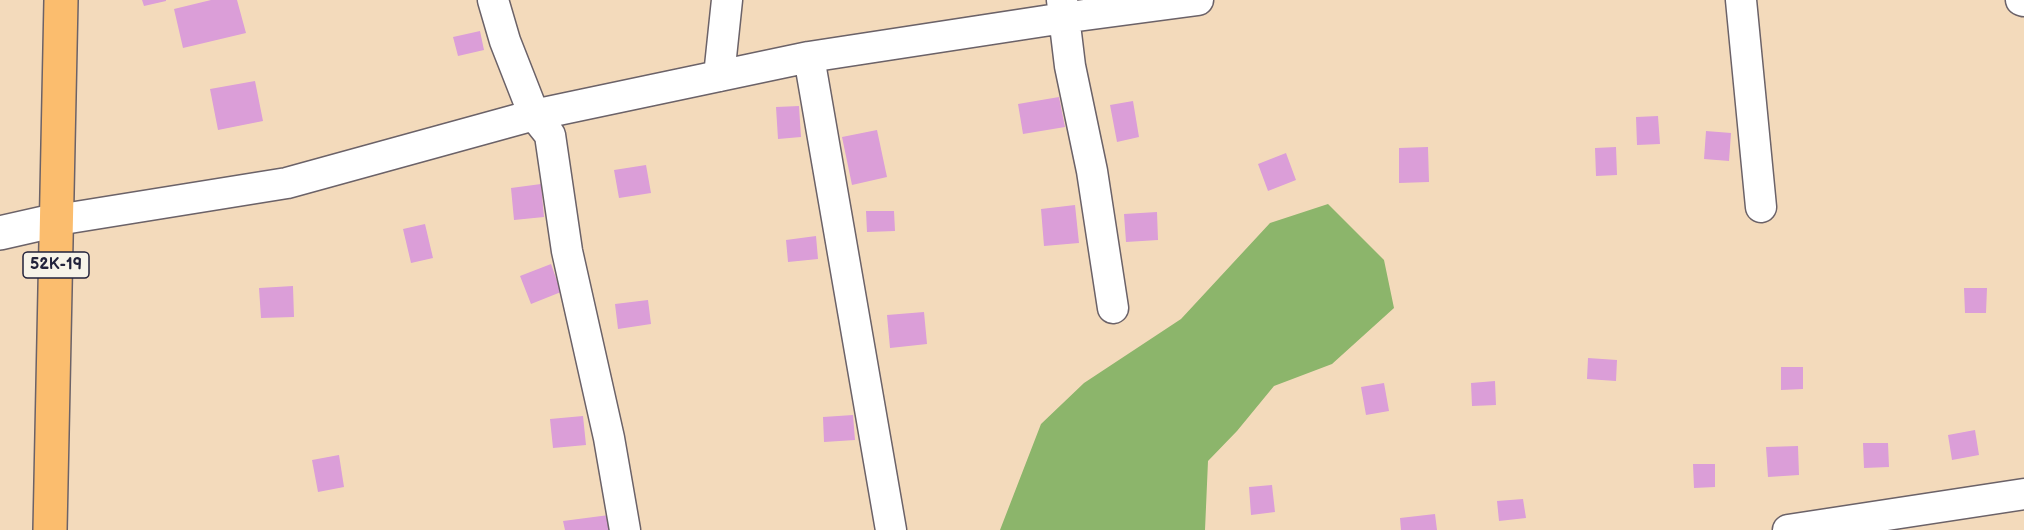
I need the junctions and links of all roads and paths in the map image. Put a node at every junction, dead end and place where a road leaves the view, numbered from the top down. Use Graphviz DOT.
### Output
graph roads {
  1 [pos="62,0"];
  2 [pos="493,0"];
  3 [pos="727,0"];
  4 [pos="1198,0"];
  5 [pos="1741,0"];
  6 [pos="1063,9"];
  7 [pos="809,57"];
  8 [pos="719,76"];
  9 [pos="534,114"];
  10 [pos="1761,207"];
  11 [pos="57,220"];
  12 [pos="0,233"];
  13 [pos="1113,308"];
  14 [pos="2024,494"];
  15 [pos="50,530"];
  16 [pos="625,530"];
  17 [pos="891,530"];
  18 [pos="1788,530"];
  1 -- 11 [label="main road, 52К-19"];
  2 -- 9 [label="street"];
  3 -- 8 [label="street"];
  4 -- 6 [label="street"];
  5 -- 10 [label="street"];
  6 -- 7 [label="street"];
  6 -- 13 [label="street"];
  7 -- 8 [label="street"];
  7 -- 17 [label="street"];
  8 -- 9 [label="street"];
  9 -- 11 [label="street"];
  9 -- 16 [label="street"];
  11 -- 12 [label="street"];
  11 -- 15 [label="main road, 52К-19"];
  14 -- 18 [label="street"];
}
